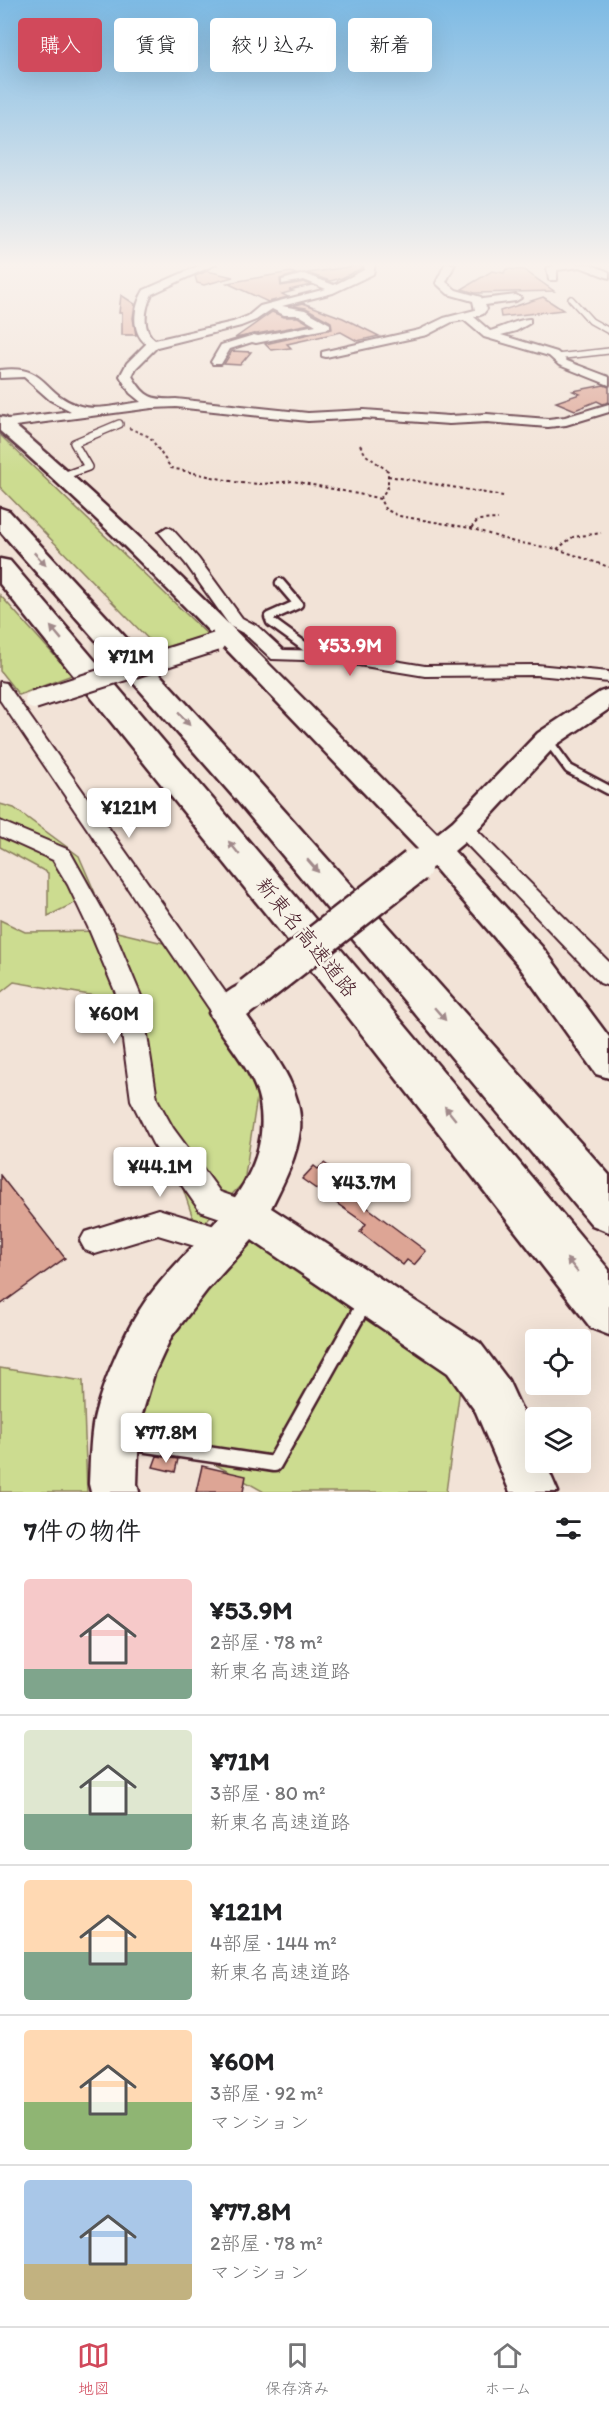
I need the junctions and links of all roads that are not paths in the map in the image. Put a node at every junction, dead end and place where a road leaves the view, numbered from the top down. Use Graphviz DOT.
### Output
graph roads {
  1 [pos="143,334"];
  2 [pos="202,334"];
  3 [pos="249,334"];
  4 [pos="288,334"];
  5 [pos="420,334"];
  6 [pos="493,334"];
  7 [pos="488,335"];
  8 [pos="254,338"];
  9 [pos="153,344"];
  10 [pos="609,351"];
  11 [pos="326,354"];
  12 [pos="556,357"];
  13 [pos="217,362"];
  14 [pos="0,374"];
  15 [pos="609,381"];
  16 [pos="152,404"];
  17 [pos="609,408"];
  18 [pos="95,413"];
  19 [pos="116,418"];
  20 [pos="1,423"];
  21 [pos="63,476"];
  22 [pos="0,516"];
  23 [pos="167,532"];
  24 [pos="0,567"];
  25 [pos="280,583"];
  26 [pos="232,637"];
  27 [pos="318,656"];
  28 [pos="609,677"];
  29 [pos="0,687"];
  30 [pos="609,697"];
  31 [pos="16,704"];
  32 [pos="548,739"];
  33 [pos="609,790"];
  34 [pos="0,828"];
  35 [pos="463,828"];
  36 [pos="426,858"];
  37 [pos="609,976"];
  38 [pos="239,1004"];
  39 [pos="609,1064"];
  40 [pos="609,1210"];
  41 [pos="236,1228"];
  42 [pos="95,1241"];
  43 [pos="369,1295"];
  44 [pos="609,1310"];
  45 [pos="115,1440"];
  46 [pos="115,1492"];
  47 [pos="534,1492"];
  1 -- 9 [label="street"];
  2 -- 9 [label="street"];
  3 -- 8 [label="street"];
  4 -- 8 [label="street"];
  5 -- 11 [label="street"];
  6 -- 7 [label="street"];
  7 -- 12 [label="street"];
  8 -- 13 [label="street"];
  9 -- 16 [label="street"];
  10 -- 12 [label="lane"];
  12 -- 15 [label="street"];
  14 -- 18 [label="street"];
  16 -- 17 [label="street"];
  16 -- 19 [label="street"];
  18 -- 19 [label="street"];
  18 -- 20 [label="street"];
  19 -- 21 [label="lane"];
  20 -- 21 [label="street"];
  21 -- 26 [label="street"];
  22 -- 40 [label="highway, one-way"];
  23 -- 26 [label="street"];
  44 -- 24 [label="highway, 新東名高速道路, one-way"];
  25 -- 27 [label="lane"];
  26 -- 27 [label="street"];
  26 -- 31 [label="street, bridge"];
  26 -- 36 [label="street"];
  27 -- 28 [label="street"];
  29 -- 31 [label="street"];
  30 -- 32 [label="street"];
  31 -- 38 [label="street"];
  32 -- 33 [label="lane"];
  32 -- 35 [label="street"];
  34 -- 41 [label="street"];
  35 -- 36 [label="street"];
  35 -- 37 [label="street"];
  36 -- 38 [label="street, bridge"];
  36 -- 39 [label="street"];
  38 -- 41 [label="street"];
  41 -- 42 [label="street"];
  41 -- 43 [label="street"];
  41 -- 45 [label="street"];
  43 -- 45 [label="lane"];
  43 -- 47 [label="street"];
  45 -- 46 [label="street"];
}
